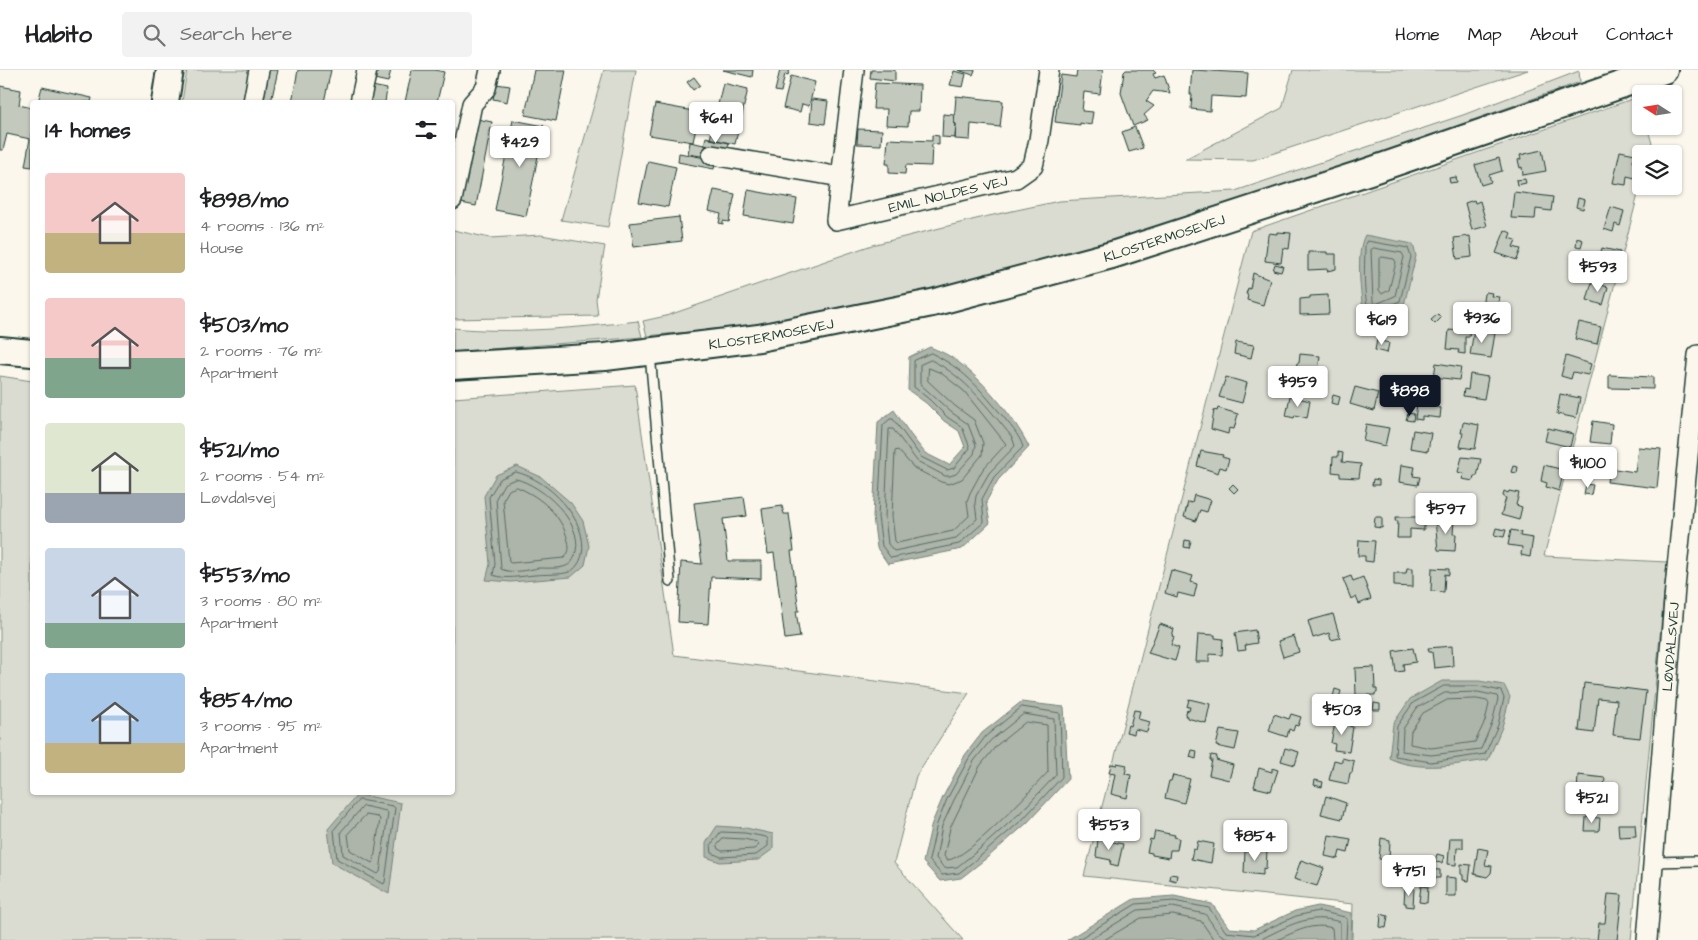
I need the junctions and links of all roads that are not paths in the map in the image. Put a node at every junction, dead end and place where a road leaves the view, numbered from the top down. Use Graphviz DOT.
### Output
graph roads {
  1 [pos="170,70"];
  2 [pos="259,70"];
  3 [pos="367,70"];
  4 [pos="490,70"];
  5 [pos="854,70"];
  6 [pos="1049,70"];
  7 [pos="1651,72"];
  8 [pos="165,100"];
  9 [pos="253,100"];
  10 [pos="360,100"];
  11 [pos="712,154"];
  12 [pos="841,177"];
  13 [pos="455,186"];
  14 [pos="0,350"];
  15 [pos="650,352"];
  16 [pos="30,353"];
  17 [pos="1698,355"];
  18 [pos="455,366"];
  19 [pos="670,581"];
  20 [pos="1698,861"];
  21 [pos="1654,862"];
  22 [pos="1647,940"];
  1 -- 8 [label="main road"];
  2 -- 9 [label="street"];
  3 -- 10 [label="street"];
  4 -- 13 [label="street"];
  5 -- 12 [label="street, EMIL NOLDES VEJ"];
  6 -- 12 [label="street, EMIL NOLDES VEJ"];
  7 -- 15 [label="main road, KLOSTERMOSEVEJ"];
  11 -- 12 [label="street"];
  14 -- 16 [label="main road"];
  15 -- 18 [label="main road, KLOSTERMOSEVEJ"];
  15 -- 19 [label="lane"];
  17 -- 21 [label="street, LØVDALSVEJ"];
  20 -- 21 [label="lane"];
  21 -- 22 [label="street, LØVDALSVEJ"];
}
